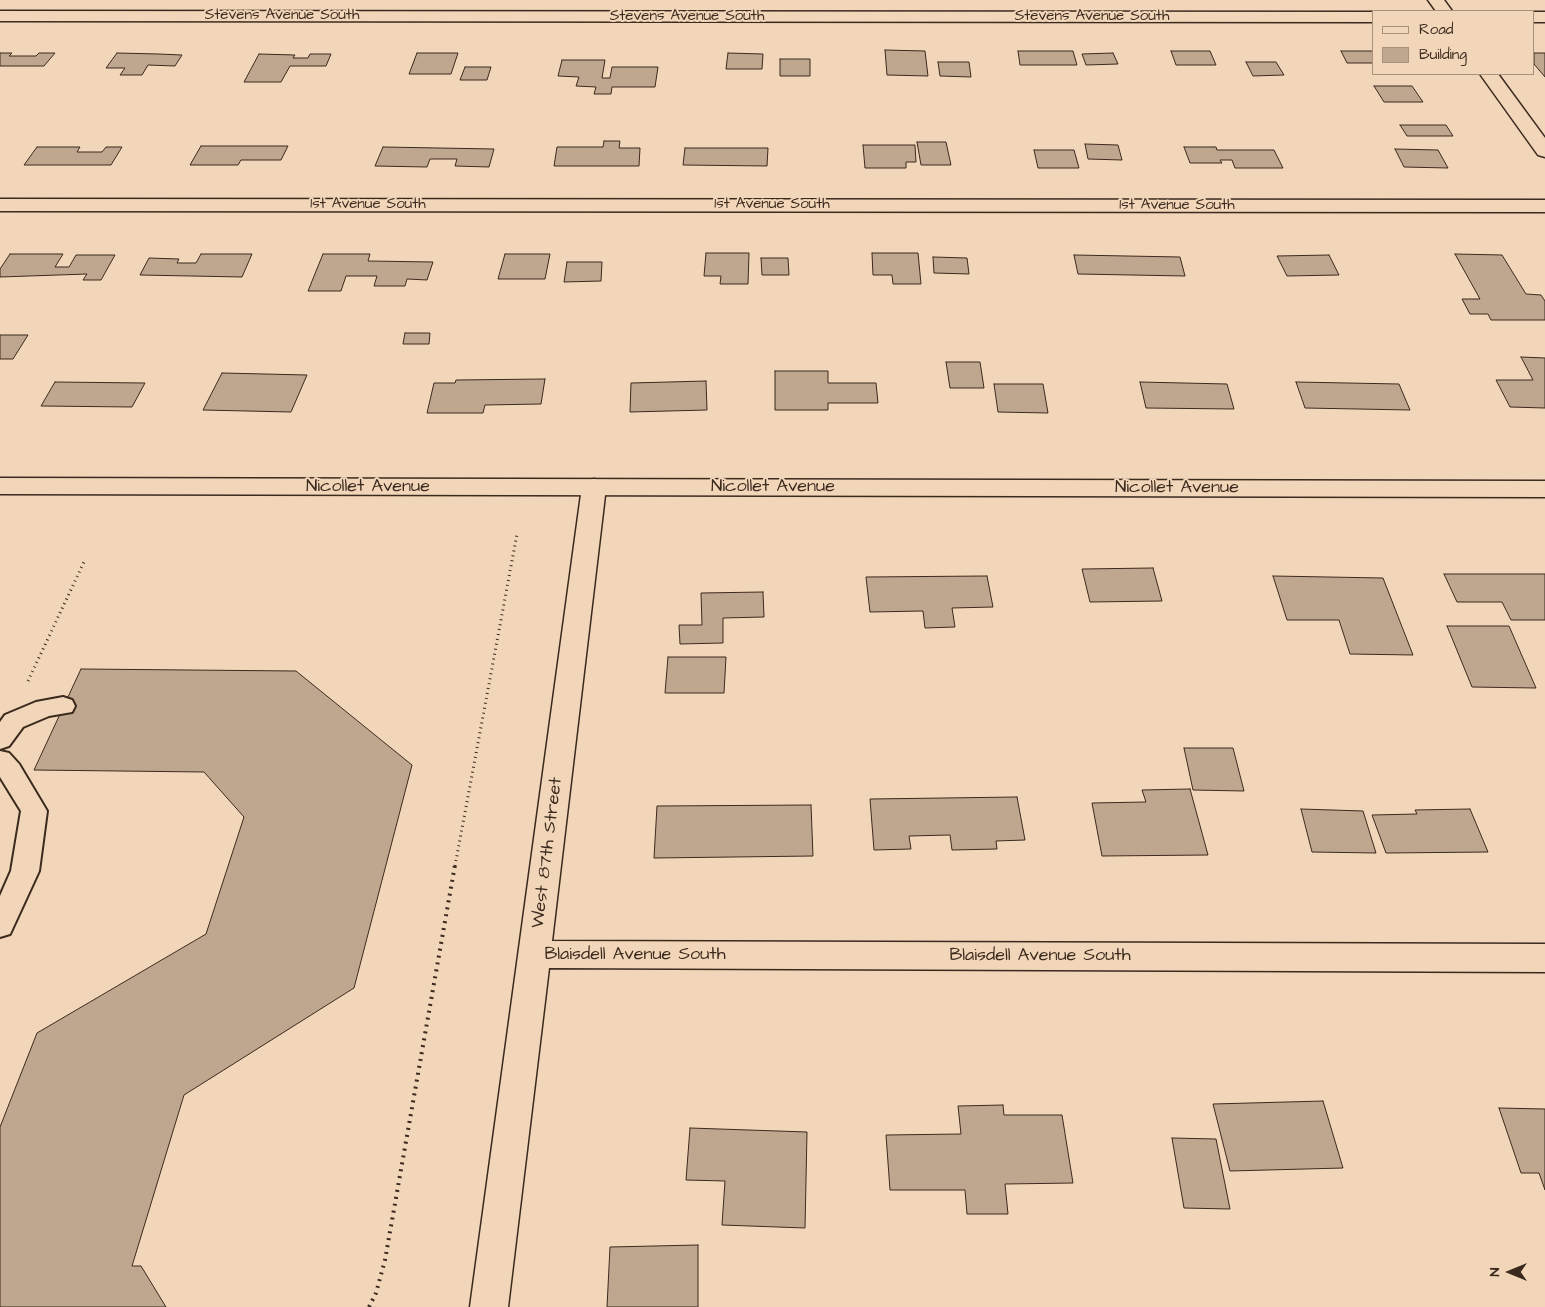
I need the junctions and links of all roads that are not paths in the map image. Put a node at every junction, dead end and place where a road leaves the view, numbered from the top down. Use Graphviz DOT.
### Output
graph roads {
  1 [pos="0,16"];
  2 [pos="1372,17"];
  3 [pos="1490,75"];
  4 [pos="1545,151"];
  5 [pos="0,205"];
  6 [pos="1545,206"];
  7 [pos="0,486"];
  8 [pos="594,487"];
  9 [pos="1545,489"];
  10 [pos="64,706"];
  11 [pos="0,740"];
  12 [pos="0,760"];
  13 [pos="0,926"];
  14 [pos="535,954"];
  15 [pos="1545,958"];
  16 [pos="489,1307"];
  1 -- 2 [label="street, Stevens Avenue South"];
  3 -- 4 [label="street"];
  5 -- 6 [label="street, 1st Avenue South"];
  7 -- 8 [label="street, Nicollet Avenue"];
  8 -- 9 [label="street, Nicollet Avenue"];
  8 -- 14 [label="street, West 87th Street"];
  10 -- 11 [label="lane"];
  12 -- 13 [label="lane"];
  14 -- 15 [label="street, Blaisdell Avenue South"];
  14 -- 16 [label="street, West 87th Street"];
}
